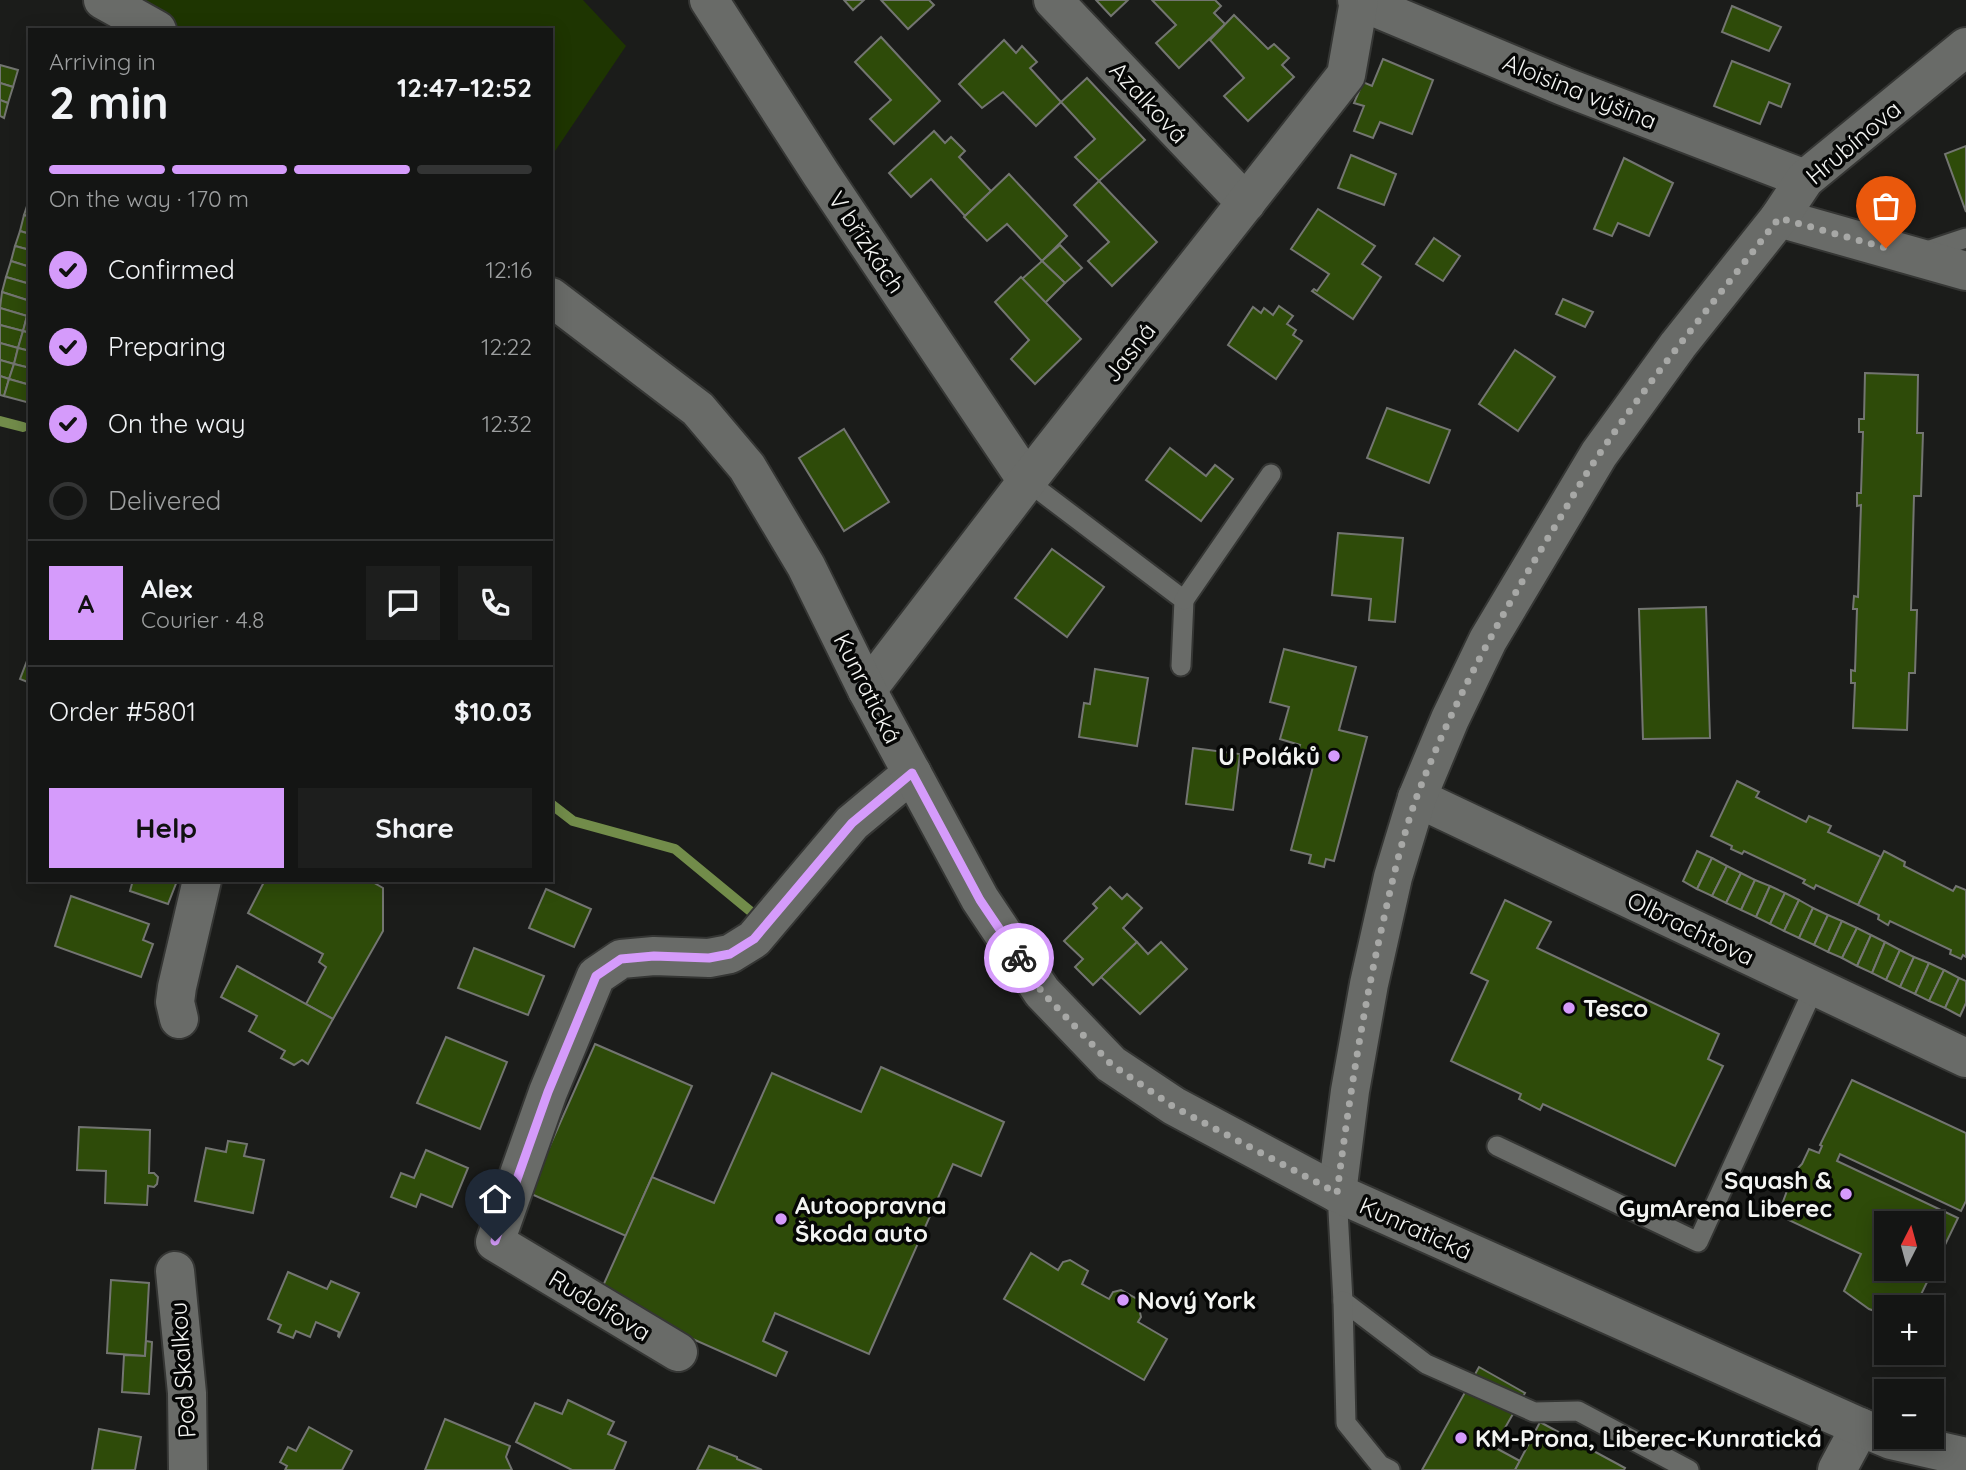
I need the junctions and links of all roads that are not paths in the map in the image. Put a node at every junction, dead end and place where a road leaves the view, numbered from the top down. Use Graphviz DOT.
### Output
graph roads {
  1 [pos="103,0"];
  2 [pos="709,0"];
  3 [pos="1053,0"];
  4 [pos="1358,1"];
  5 [pos="153,28"];
  6 [pos="1966,47"];
  7 [pos="1805,179"];
  8 [pos="1246,203"];
  9 [pos="1779,218"];
  10 [pos="1966,238"];
  11 [pos="1912,256"];
  12 [pos="1966,271"];
  13 [pos="553,299"];
  14 [pos="1271,474"];
  15 [pos="1027,481"];
  16 [pos="1184,600"];
  17 [pos="1181,666"];
  18 [pos="867,690"];
  19 [pos="912,773"];
  20 [pos="1417,798"];
  21 [pos="202,882"];
  22 [pos="1814,988"];
  23 [pos="178,1018"];
  24 [pos="1966,1058"];
  25 [pos="1497,1146"];
  26 [pos="1337,1193"];
  27 [pos="175,1271"];
  28 [pos="1343,1301"];
  29 [pos="678,1352"];
  30 [pos="1860,1427"];
  31 [pos="1966,1457"];
  32 [pos="188,1470"];
  33 [pos="1390,1470"];
  34 [pos="1689,1470"];
  35 [pos="1837,1470"];
  1 -- 5 [label="street"];
  2 -- 15 [label="street, V břízkách"];
  3 -- 8 [label="street, Azalková"];
  4 -- 7 [label="street, Aloisina výšina"];
  4 -- 8 [label="street, Jasná"];
  6 -- 7 [label="street, Hrubínova"];
  7 -- 9 [label="street, Hrubínova"];
  8 -- 15 [label="street, Jasná"];
  9 -- 11 [label="street"];
  9 -- 20 [label="street, Hrubínova"];
  10 -- 11 [label="lane"];
  11 -- 12 [label="street"];
  13 -- 18 [label="street, Kunratická"];
  14 -- 16 [label="lane"];
  15 -- 16 [label="lane"];
  15 -- 18 [label="street, Jasná"];
  16 -- 17 [label="lane"];
  18 -- 19 [label="street, Kunratická"];
  19 -- 26 [label="street, Kunratická"];
  19 -- 29 [label="street, Rudolfova"];
  20 -- 22 [label="street, Olbrachtova"];
  20 -- 26 [label="street, Hrubínova"];
  21 -- 23 [label="street"];
  22 -- 24 [label="street, Olbrachtova"];
  22 -- 25 [label="lane"];
  26 -- 28 [label="lane"];
  26 -- 30 [label="street, Kunratická"];
  27 -- 32 [label="street, Pod Skalkou"];
  28 -- 33 [label="lane"];
  28 -- 34 [label="lane"];
  30 -- 31 [label="street, Kunratická"];
  30 -- 35 [label="street"];
}
